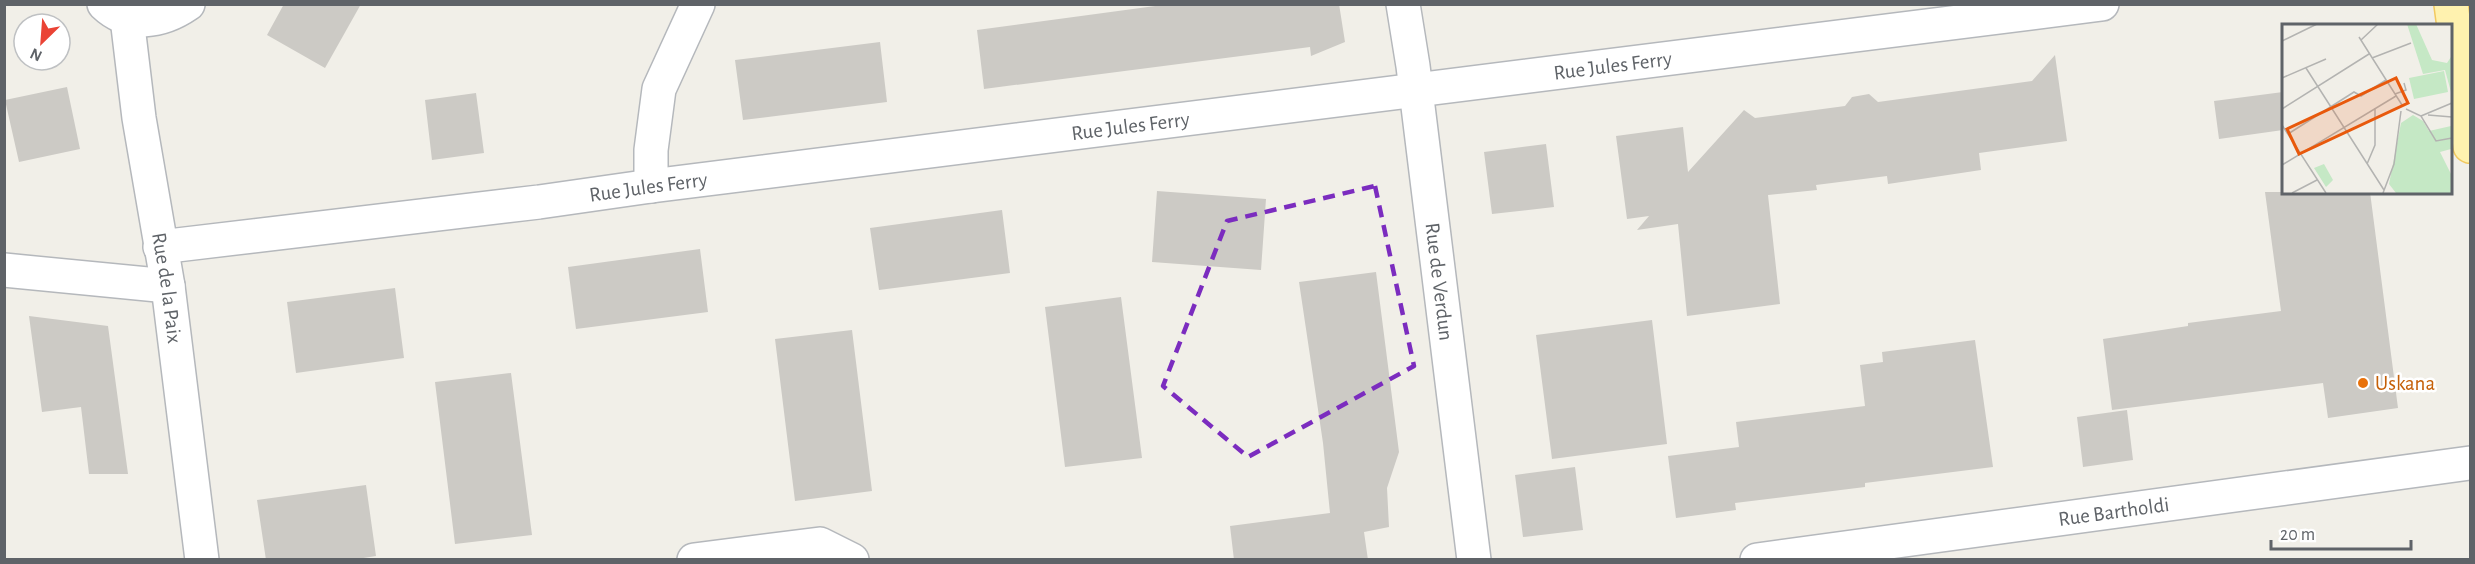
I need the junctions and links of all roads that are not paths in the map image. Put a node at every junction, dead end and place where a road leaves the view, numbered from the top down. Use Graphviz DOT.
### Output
graph roads {
  1 [pos="189,4"];
  2 [pos="698,4"];
  3 [pos="1403,4"];
  4 [pos="2102,4"];
  5 [pos="2451,4"];
  6 [pos="116,11"];
  7 [pos="1416,90"];
  8 [pos="2470,146"];
  9 [pos="651,186"];
  10 [pos="160,247"];
  11 [pos="4,270"];
  12 [pos="168,286"];
  13 [pos="2470,463"];
  14 [pos="202,560"];
  15 [pos="694,560"];
  16 [pos="852,560"];
  17 [pos="1474,560"];
  18 [pos="1758,560"];
  1 -- 6 [label="street"];
  2 -- 9 [label="street"];
  3 -- 7 [label="street, Rue de Verdun"];
  4 -- 7 [label="street, Rue Jules Ferry"];
  5 -- 8 [label="main road"];
  6 -- 10 [label="street, Rue de la Paix"];
  7 -- 9 [label="street, Rue Jules Ferry"];
  7 -- 17 [label="street, Rue de Verdun"];
  9 -- 10 [label="street, Rue Jules Ferry"];
  10 -- 12 [label="street, Rue de la Paix"];
  11 -- 12 [label="street"];
  12 -- 14 [label="street, Rue de la Paix"];
  13 -- 18 [label="street, Rue Bartholdi"];
  15 -- 16 [label="street"];
}
